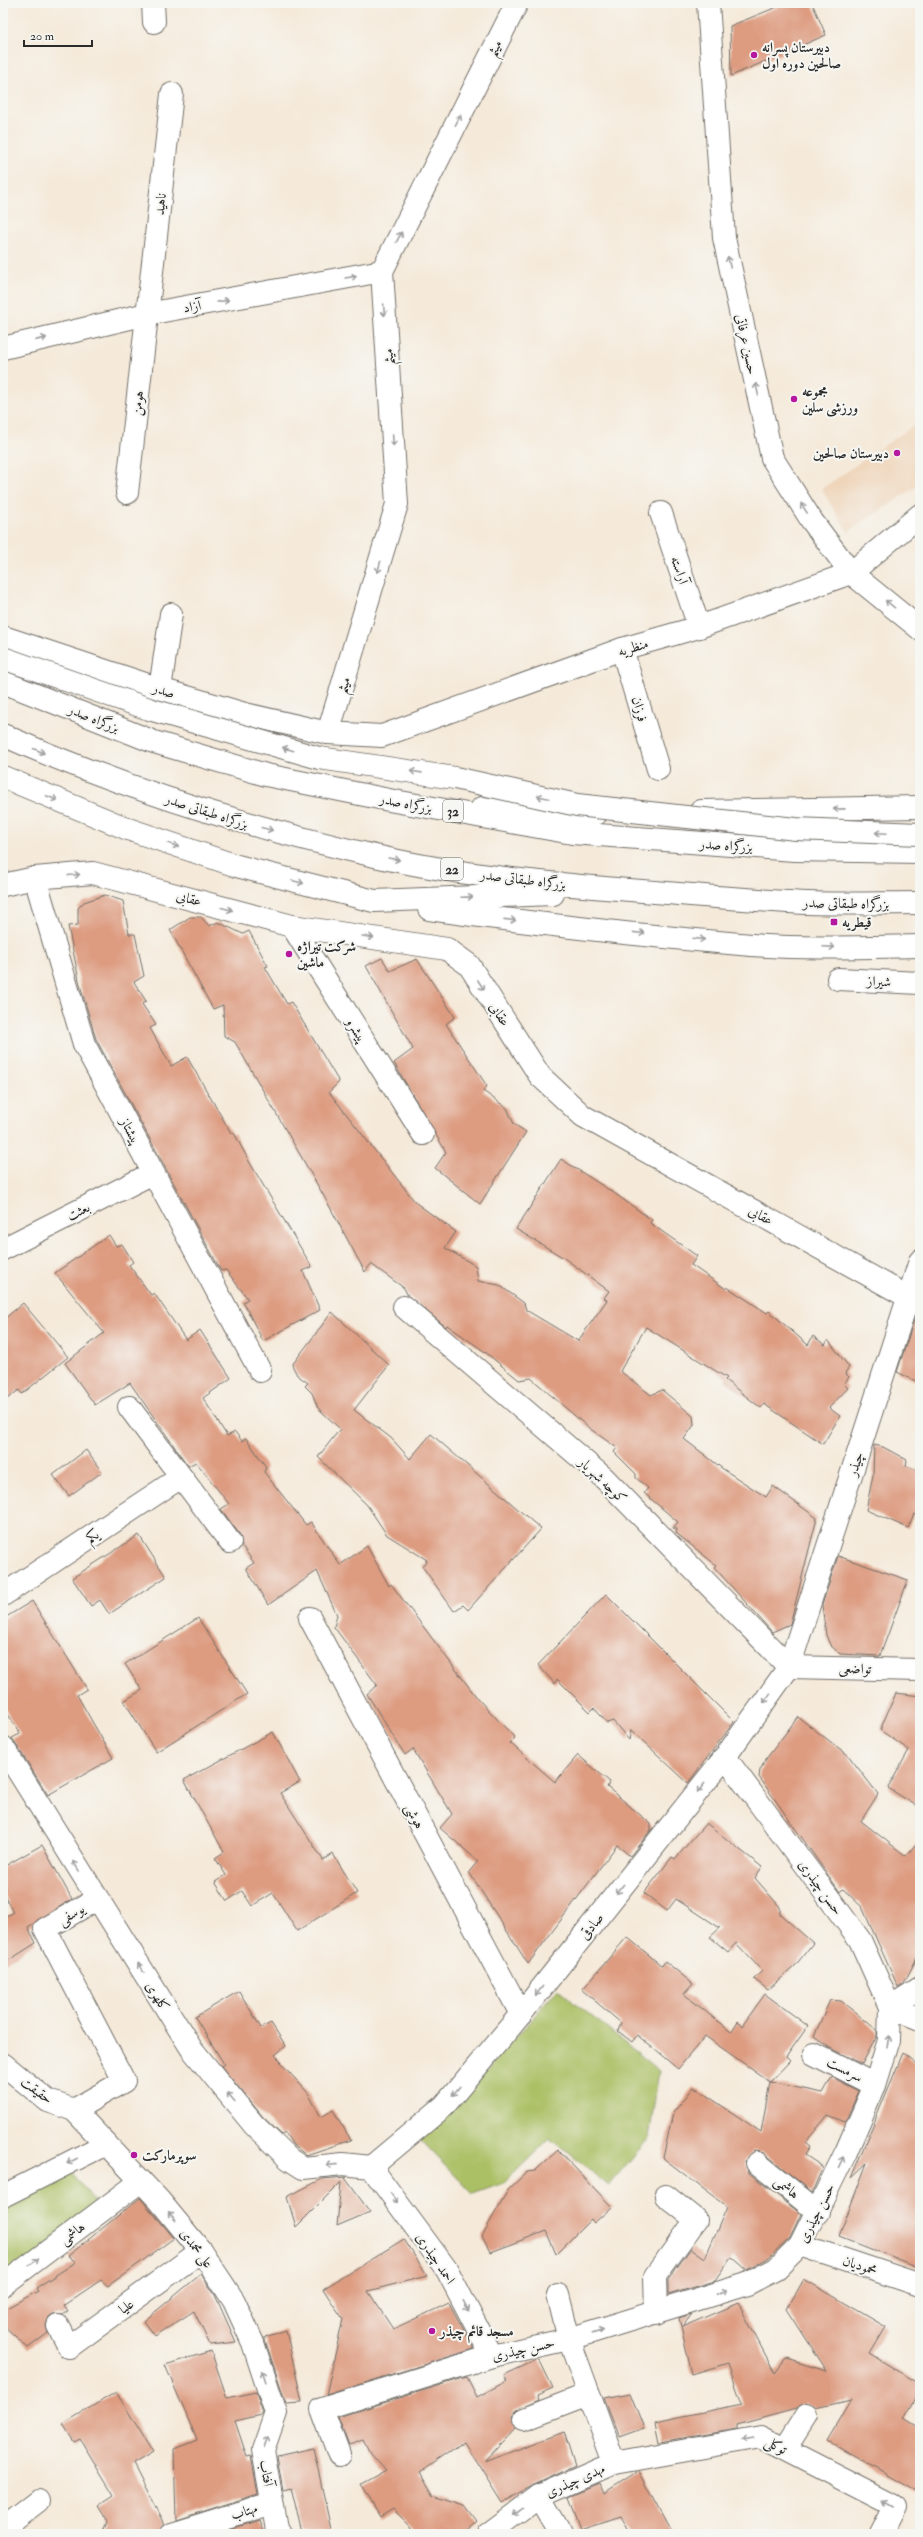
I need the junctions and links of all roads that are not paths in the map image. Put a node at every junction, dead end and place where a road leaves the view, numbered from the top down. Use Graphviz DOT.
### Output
graph roads {
  1 [pos="517,3"];
  2 [pos="708,3"];
  3 [pos="172,94"];
  4 [pos="382,271"];
  5 [pos="147,314"];
  6 [pos="3,348"];
  7 [pos="126,493"];
  8 [pos="661,513"];
  9 [pos="920,515"];
  10 [pos="851,572"];
  11 [pos="171,614"];
  12 [pos="699,627"];
  13 [pos="920,629"];
  14 [pos="3,637"];
  15 [pos="622,649"];
  16 [pos="3,658"];
  17 [pos="3,682"];
  18 [pos="160,689"];
  19 [pos="3,695"];
  20 [pos="328,733"];
  21 [pos="3,735"];
  22 [pos="658,769"];
  23 [pos="3,777"];
  24 [pos="389,800"];
  25 [pos="920,808"];
  26 [pos="920,834"];
  27 [pos="920,852"];
  28 [pos="920,859"];
  29 [pos="35,878"];
  30 [pos="3,885"];
  31 [pos="374,901"];
  32 [pos="920,903"];
  33 [pos="889,908"];
  34 [pos="920,909"];
  35 [pos="920,914"];
  36 [pos="292,926"];
  37 [pos="920,946"];
  38 [pos="838,979"];
  39 [pos="920,983"];
  40 [pos="423,1134"];
  41 [pos="153,1173"];
  42 [pos="3,1249"];
  43 [pos="920,1261"];
  44 [pos="908,1297"];
  45 [pos="404,1307"];
  46 [pos="260,1371"];
  47 [pos="129,1407"];
  48 [pos="181,1477"];
  49 [pos="230,1542"];
  50 [pos="3,1595"];
  51 [pos="310,1618"];
  52 [pos="790,1667"];
  53 [pos="920,1670"];
  54 [pos="3,1747"];
  55 [pos="725,1757"];
  56 [pos="97,1899"];
  57 [pos="920,1988"];
  58 [pos="890,2007"];
  59 [pos="521,2014"];
  60 [pos="920,2019"];
  61 [pos="814,2054"];
  62 [pos="3,2064"];
  63 [pos="875,2085"];
  64 [pos="74,2110"];
  65 [pos="106,2144"];
  66 [pos="757,2163"];
  67 [pos="371,2166"];
  68 [pos="141,2181"];
  69 [pos="3,2196"];
  70 [pos="666,2196"];
  71 [pos="818,2212"];
  72 [pos="800,2245"];
  73 [pos="201,2252"];
  74 [pos="3,2285"];
  75 [pos="920,2285"];
  76 [pos="558,2295"];
  77 [pos="656,2313"];
  78 [pos="58,2326"];
  79 [pos="569,2339"];
  80 [pos="492,2356"];
  81 [pos="589,2394"];
  82 [pos="276,2413"];
  83 [pos="806,2416"];
  84 [pos="524,2419"];
  85 [pos="785,2449"];
  86 [pos="339,2455"];
  87 [pos="614,2462"];
  88 [pos="539,2496"];
  89 [pos="38,2501"];
  90 [pos="272,2502"];
  91 [pos="3,2528"];
  92 [pos="171,2534"];
  93 [pos="280,2534"];
  94 [pos="488,2534"];
  95 [pos="562,2534"];
  96 [pos="881,2534"];
  4 -- 1 [label="main road, میثم, one-way"];
  10 -- 2 [label="main road, حسین عرفاتی, one-way"];
  3 -- 5 [label="main road, ناهید"];
  5 -- 4 [label="main road, آزاد, one-way"];
  4 -- 20 [label="main road, میثم, one-way"];
  6 -- 5 [label="main road, آزاد, one-way"];
  5 -- 7 [label="main road, هومن"];
  8 -- 12 [label="main road, آراسته"];
  9 -- 10 [label="main road, منظریه"];
  10 -- 12 [label="main road, منظریه"];
  13 -- 10 [label="main road, حسین عرفاتی, one-way"];
  11 -- 18 [label="main road"];
  12 -- 15 [label="main road, منظریه"];
  14 -- 18 [label="main road, صدر"];
  15 -- 20 [label="main road, منظریه"];
  15 -- 22 [label="main road, فرزان"];
  26 -- 16 [label="main road, one-way, bridge"];
  17 -- 24 [label="main road, بزرگراه صدر / 32"];
  18 -- 20 [label="main road, صدر"];
  19 -- 28 [label="main road"];
  21 -- 32 [label="main road, بزرگراه طبقاتی صدر / 22, one-way"];
  23 -- 31 [label="main road, one-way"];
  25 -- 24 [label="main road, one-way"];
  24 -- 27 [label="main road, بزرگراه صدر / 32"];
  29 -- 30 [label="main road"];
  29 -- 36 [label="main road, عقابی, one-way"];
  29 -- 41 [label="main road, پیشتاز"];
  31 -- 33 [label="main road, one-way"];
  31 -- 37 [label="main road, one-way"];
  33 -- 34 [label="main road"];
  33 -- 35 [label="main road"];
  36 -- 40 [label="main road, پیشرو"];
  36 -- 44 [label="main road, عقابی, one-way"];
  38 -- 39 [label="main road, شیراز"];
  41 -- 42 [label="main road, بعثت"];
  41 -- 46 [label="main road, پیشتاز"];
  43 -- 44 [label="main road, چیذر"];
  44 -- 52 [label="main road, چیذر"];
  45 -- 52 [label="main road, کوچه شهریار"];
  47 -- 48 [label="main road"];
  48 -- 49 [label="main road"];
  48 -- 50 [label="main road, یکم"];
  51 -- 59 [label="main road, هوشی"];
  52 -- 53 [label="main road, تواضعی"];
  52 -- 55 [label="main road, صادقی, one-way"];
  56 -- 54 [label="main road, کلهری, one-way"];
  55 -- 58 [label="main road, حسن چیذری"];
  55 -- 59 [label="main road, صادقی, one-way"];
  56 -- 64 [label="main road, یوسفی"];
  67 -- 56 [label="main road, کلهری, one-way"];
  57 -- 58 [label="main road"];
  58 -- 60 [label="main road"];
  63 -- 58 [label="main road, حسن چیذری, one-way"];
  59 -- 67 [label="main road, صادقی, one-way"];
  61 -- 63 [label="main road, سرمست"];
  62 -- 64 [label="main road, حقیقت"];
  71 -- 63 [label="main road, حسن چیذری, one-way"];
  64 -- 65 [label="main road, علی محمدی"];
  65 -- 68 [label="main road, علی محمدی"];
  65 -- 69 [label="main road, one-way"];
  66 -- 71 [label="main road, هاشمی"];
  67 -- 80 [label="main road, احمد چیذری, one-way"];
  73 -- 68 [label="main road, علی محمدی, one-way"];
  74 -- 68 [label="main road, هاشمی, one-way"];
  70 -- 77 [label="main road"];
  71 -- 72 [label="main road, حسن چیذری"];
  72 -- 75 [label="main road, محمودیان"];
  77 -- 72 [label="main road, حسن چیذری, one-way"];
  73 -- 78 [label="main road, علیا"];
  82 -- 73 [label="main road, علی محمدی, one-way"];
  76 -- 79 [label="main road, مهدی چیذری"];
  79 -- 77 [label="main road, حسن چیذری, one-way"];
  79 -- 80 [label="main road, حسن چیذری"];
  79 -- 81 [label="main road, مهدی چیذری"];
  80 -- 86 [label="main road, حسن چیذری"];
  81 -- 84 [label="main road"];
  81 -- 87 [label="main road, مهدی چیذری"];
  90 -- 82 [label="main road, آفتاب, one-way"];
  83 -- 85 [label="main road"];
  85 -- 87 [label="main road, توکلی, one-way"];
  96 -- 85 [label="main road, توکلی, one-way"];
  87 -- 88 [label="main road, مهدی چیذری"];
  88 -- 94 [label="main road, مهدی چیذری, one-way"];
  88 -- 95 [label="main road"];
  89 -- 91 [label="main road"];
  90 -- 92 [label="main road, مهتاب"];
  90 -- 93 [label="main road, آفتاب"];
}
